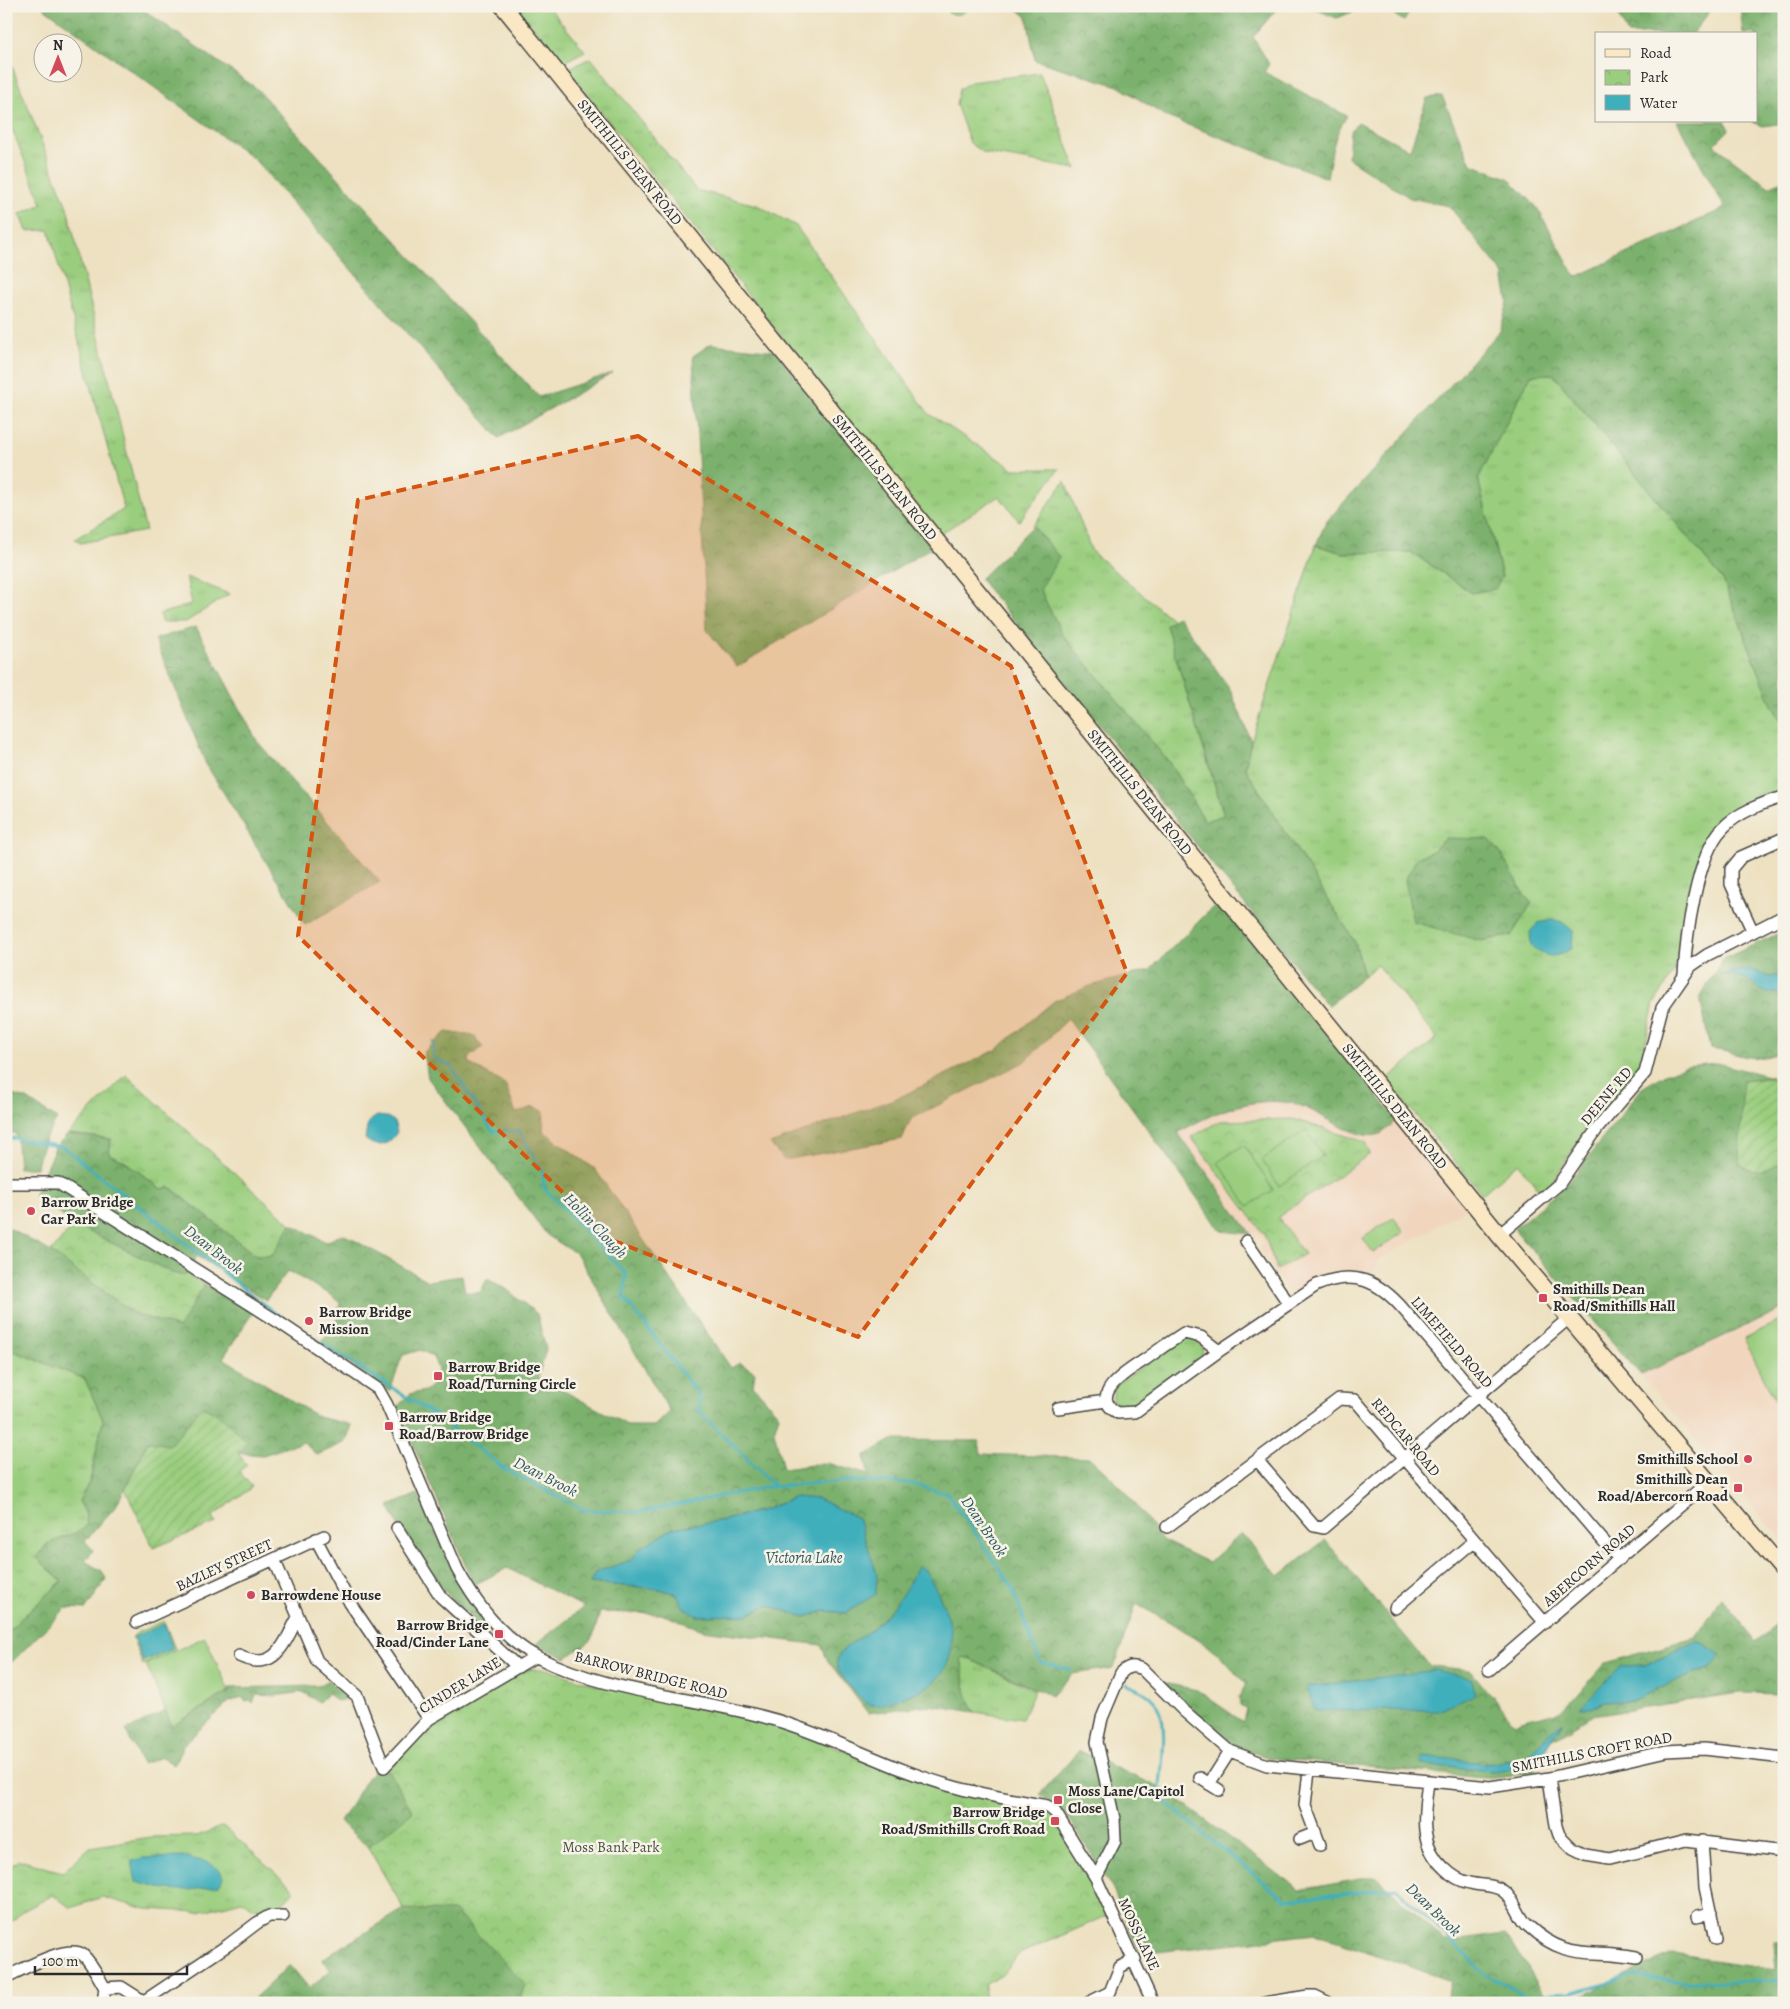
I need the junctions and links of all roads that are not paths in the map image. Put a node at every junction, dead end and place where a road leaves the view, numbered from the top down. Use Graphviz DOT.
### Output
graph roads {
  1 [pos="503,6"];
  2 [pos="1784,797"];
  3 [pos="1784,838"];
  4 [pos="1784,916"];
  5 [pos="1754,932"];
  6 [pos="1684,975"];
  7 [pos="6,1183"];
  8 [pos="1499,1235"];
  9 [pos="1246,1241"];
  10 [pos="1289,1304"];
  11 [pos="1569,1318"];
  12 [pos="1219,1351"];
  13 [pos="1478,1395"];
  14 [pos="1106,1400"];
  15 [pos="1058,1407"];
  16 [pos="1406,1458"];
  17 [pos="1257,1460"];
  18 [pos="1708,1482"];
  19 [pos="1167,1527"];
  20 [pos="397,1528"];
  21 [pos="1474,1542"];
  22 [pos="274,1559"];
  23 [pos="1619,1559"];
  24 [pos="1784,1571"];
  25 [pos="1395,1608"];
  26 [pos="298,1617"];
  27 [pos="137,1622"];
  28 [pos="1545,1623"];
  29 [pos="239,1656"];
  30 [pos="536,1656"];
  31 [pos="518,1667"];
  32 [pos="1489,1670"];
  33 [pos="429,1719"];
  34 [pos="1230,1751"];
  35 [pos="1784,1758"];
  36 [pos="1309,1771"];
  37 [pos="1549,1778"];
  38 [pos="1428,1782"];
  39 [pos="1209,1784"];
  40 [pos="1315,1834"];
  41 [pos="1300,1839"];
  42 [pos="1702,1841"];
  43 [pos="1320,1845"];
  44 [pos="1784,1852"];
  45 [pos="1096,1878"];
  46 [pos="1711,1913"];
  47 [pos="283,1916"];
  48 [pos="1697,1916"];
  49 [pos="1716,1939"];
  50 [pos="1633,1959"];
  51 [pos="1135,1960"];
  52 [pos="6,1977"];
  53 [pos="106,1988"];
  54 [pos="1104,2000"];
  55 [pos="142,2002"];
  56 [pos="103,2003"];
  57 [pos="1088,2003"];
  58 [pos="1153,2003"];
  59 [pos="1265,2003"];
  60 [pos="1329,2003"];
  1 -- 8 [label="street, SMITHILLS DEAN ROAD"];
  2 -- 6 [label="street"];
  3 -- 5 [label="street"];
  4 -- 5 [label="street, DEENE RD"];
  5 -- 6 [label="street, DEENE RD"];
  6 -- 8 [label="street, DEENE RD"];
  7 -- 30 [label="street, BARROW BRIDGE ROAD"];
  8 -- 11 [label="street, SMITHILLS DEAN ROAD"];
  9 -- 10 [label="street"];
  10 -- 12 [label="street, LIMEFIELD ROAD"];
  10 -- 13 [label="street, LIMEFIELD ROAD"];
  11 -- 13 [label="street"];
  11 -- 18 [label="street, SMITHILLS DEAN ROAD"];
  12 -- 14 [label="street, LIMEFIELD ROAD"];
  12 -- 14 [label="street"];
  13 -- 16 [label="street"];
  13 -- 23 [label="street, LIMEFIELD ROAD"];
  14 -- 15 [label="street"];
  16 -- 17 [label="street, REDCAR ROAD"];
  16 -- 17 [label="street"];
  16 -- 21 [label="street, REDCAR ROAD"];
  17 -- 19 [label="street, REDCAR ROAD"];
  18 -- 23 [label="street, ABERCORN ROAD"];
  18 -- 24 [label="street, SMITHILLS DEAN ROAD"];
  20 -- 31 [label="street"];
  21 -- 25 [label="street"];
  21 -- 28 [label="street, REDCAR ROAD"];
  22 -- 26 [label="street"];
  22 -- 27 [label="street, BAZLEY STREET"];
  22 -- 33 [label="street, BAZLEY STREET"];
  23 -- 28 [label="street, ABERCORN ROAD"];
  26 -- 29 [label="street"];
  26 -- 33 [label="street, CINDER LANE"];
  28 -- 32 [label="street, ABERCORN ROAD"];
  30 -- 31 [label="street, CINDER LANE"];
  30 -- 45 [label="street, BARROW BRIDGE ROAD"];
  31 -- 33 [label="street, CINDER LANE"];
  34 -- 36 [label="street, SMITHILLS CROFT ROAD"];
  34 -- 39 [label="street"];
  34 -- 45 [label="street, SMITHILLS CROFT ROAD"];
  35 -- 37 [label="street, SMITHILLS CROFT ROAD"];
  36 -- 38 [label="street, SMITHILLS CROFT ROAD"];
  36 -- 40 [label="street"];
  37 -- 38 [label="street, SMITHILLS CROFT ROAD"];
  37 -- 42 [label="street"];
  38 -- 50 [label="street"];
  40 -- 41 [label="street"];
  40 -- 43 [label="street"];
  42 -- 44 [label="street"];
  42 -- 46 [label="street"];
  45 -- 51 [label="street, MOSS LANE"];
  46 -- 48 [label="street"];
  46 -- 49 [label="street"];
  47 -- 55 [label="street"];
  51 -- 54 [label="street"];
  51 -- 58 [label="street, MOSS LANE"];
  52 -- 53 [label="street"];
  53 -- 55 [label="street"];
  53 -- 56 [label="street"];
  54 -- 57 [label="street"];
  59 -- 60 [label="street"];
}
